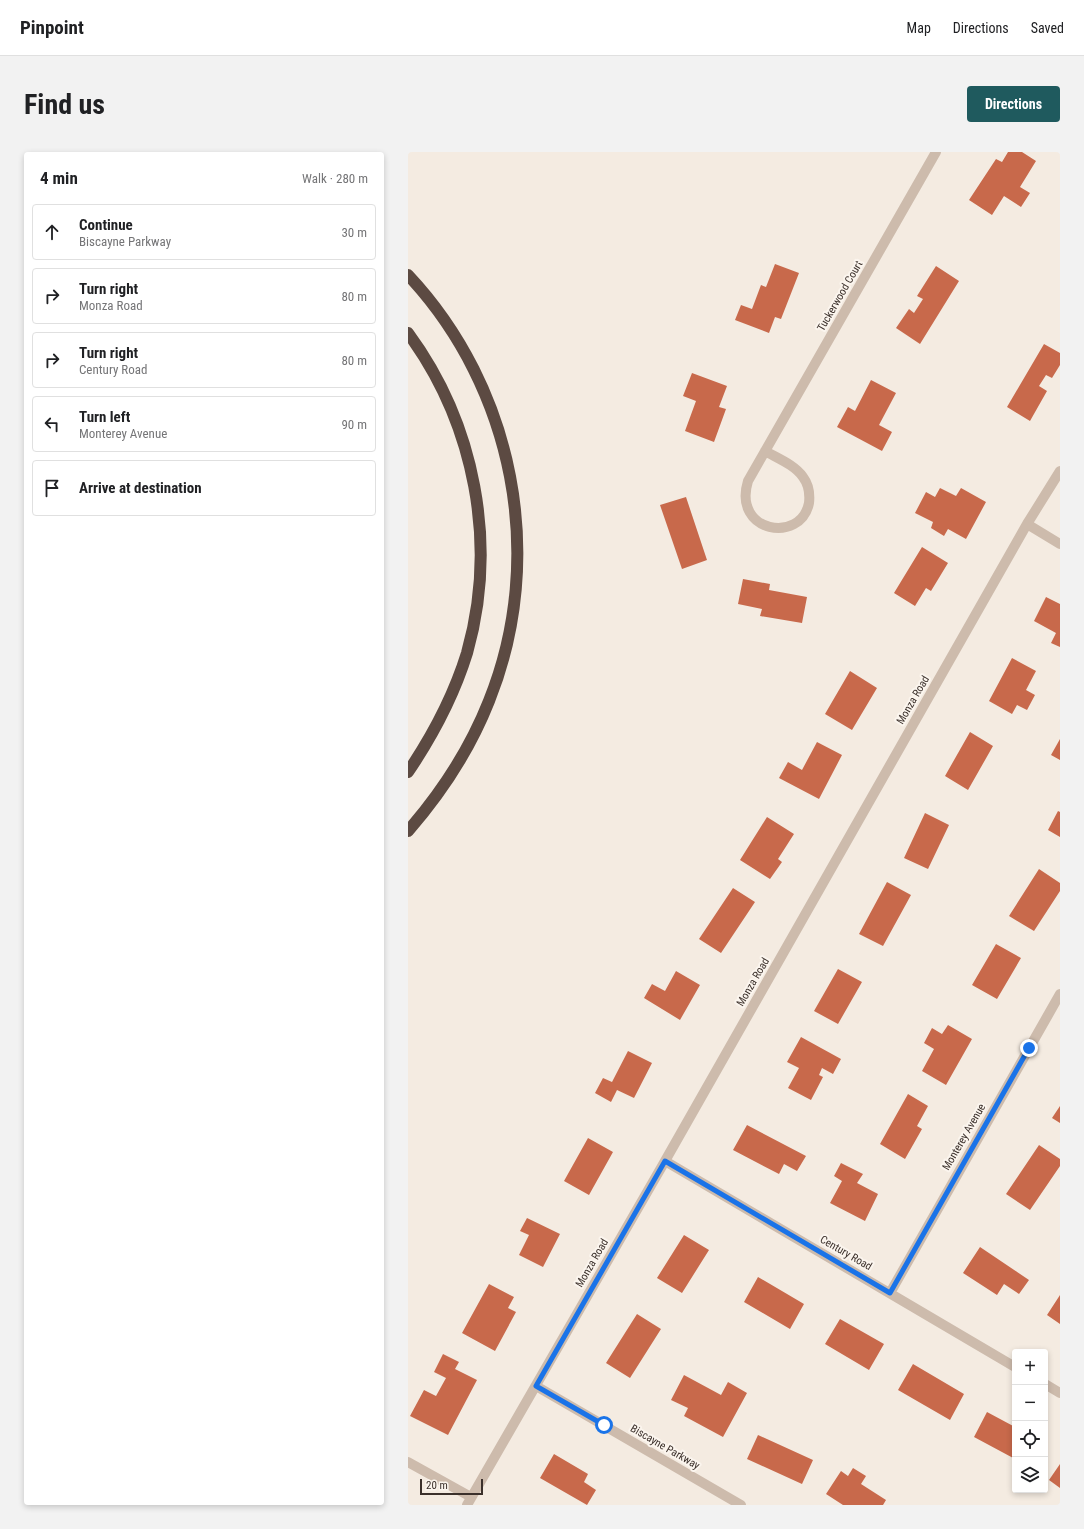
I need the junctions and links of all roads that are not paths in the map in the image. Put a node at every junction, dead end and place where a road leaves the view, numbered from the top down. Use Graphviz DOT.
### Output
graph roads {
  1 [pos="936,152"];
  2 [pos="408,275"];
  3 [pos="408,333"];
  4 [pos="766,451"];
  5 [pos="1060,471"];
  6 [pos="1027,524"];
  7 [pos="1060,544"];
  8 [pos="408,772"];
  9 [pos="408,831"];
  10 [pos="1060,994"];
  11 [pos="665,1161"];
  12 [pos="890,1293"];
  13 [pos="1012,1365"];
  14 [pos="1047,1385"];
  15 [pos="536,1386"];
  16 [pos="1060,1393"];
  17 [pos="408,1462"];
  18 [pos="469,1501"];
  19 [pos="741,1505"];
  1 -- 4 [label="street, Tuckerwood Court"];
  2 -- 9 [label="highway"];
  3 -- 8 [label="highway"];
  4 -- 4 [label="street, Tuckerwood Court"];
  5 -- 6 [label="street, Monza Road"];
  6 -- 7 [label="street"];
  6 -- 11 [label="street, Monza Road"];
  10 -- 12 [label="street, Monterey Avenue"];
  11 -- 12 [label="street, Century Road"];
  11 -- 15 [label="street, Monza Road"];
  12 -- 13 [label="street, Century Road"];
  14 -- 16 [label="street"];
  15 -- 18 [label="street, Monza Road"];
  15 -- 19 [label="street, Biscayne Parkway"];
  17 -- 18 [label="street"];
}
